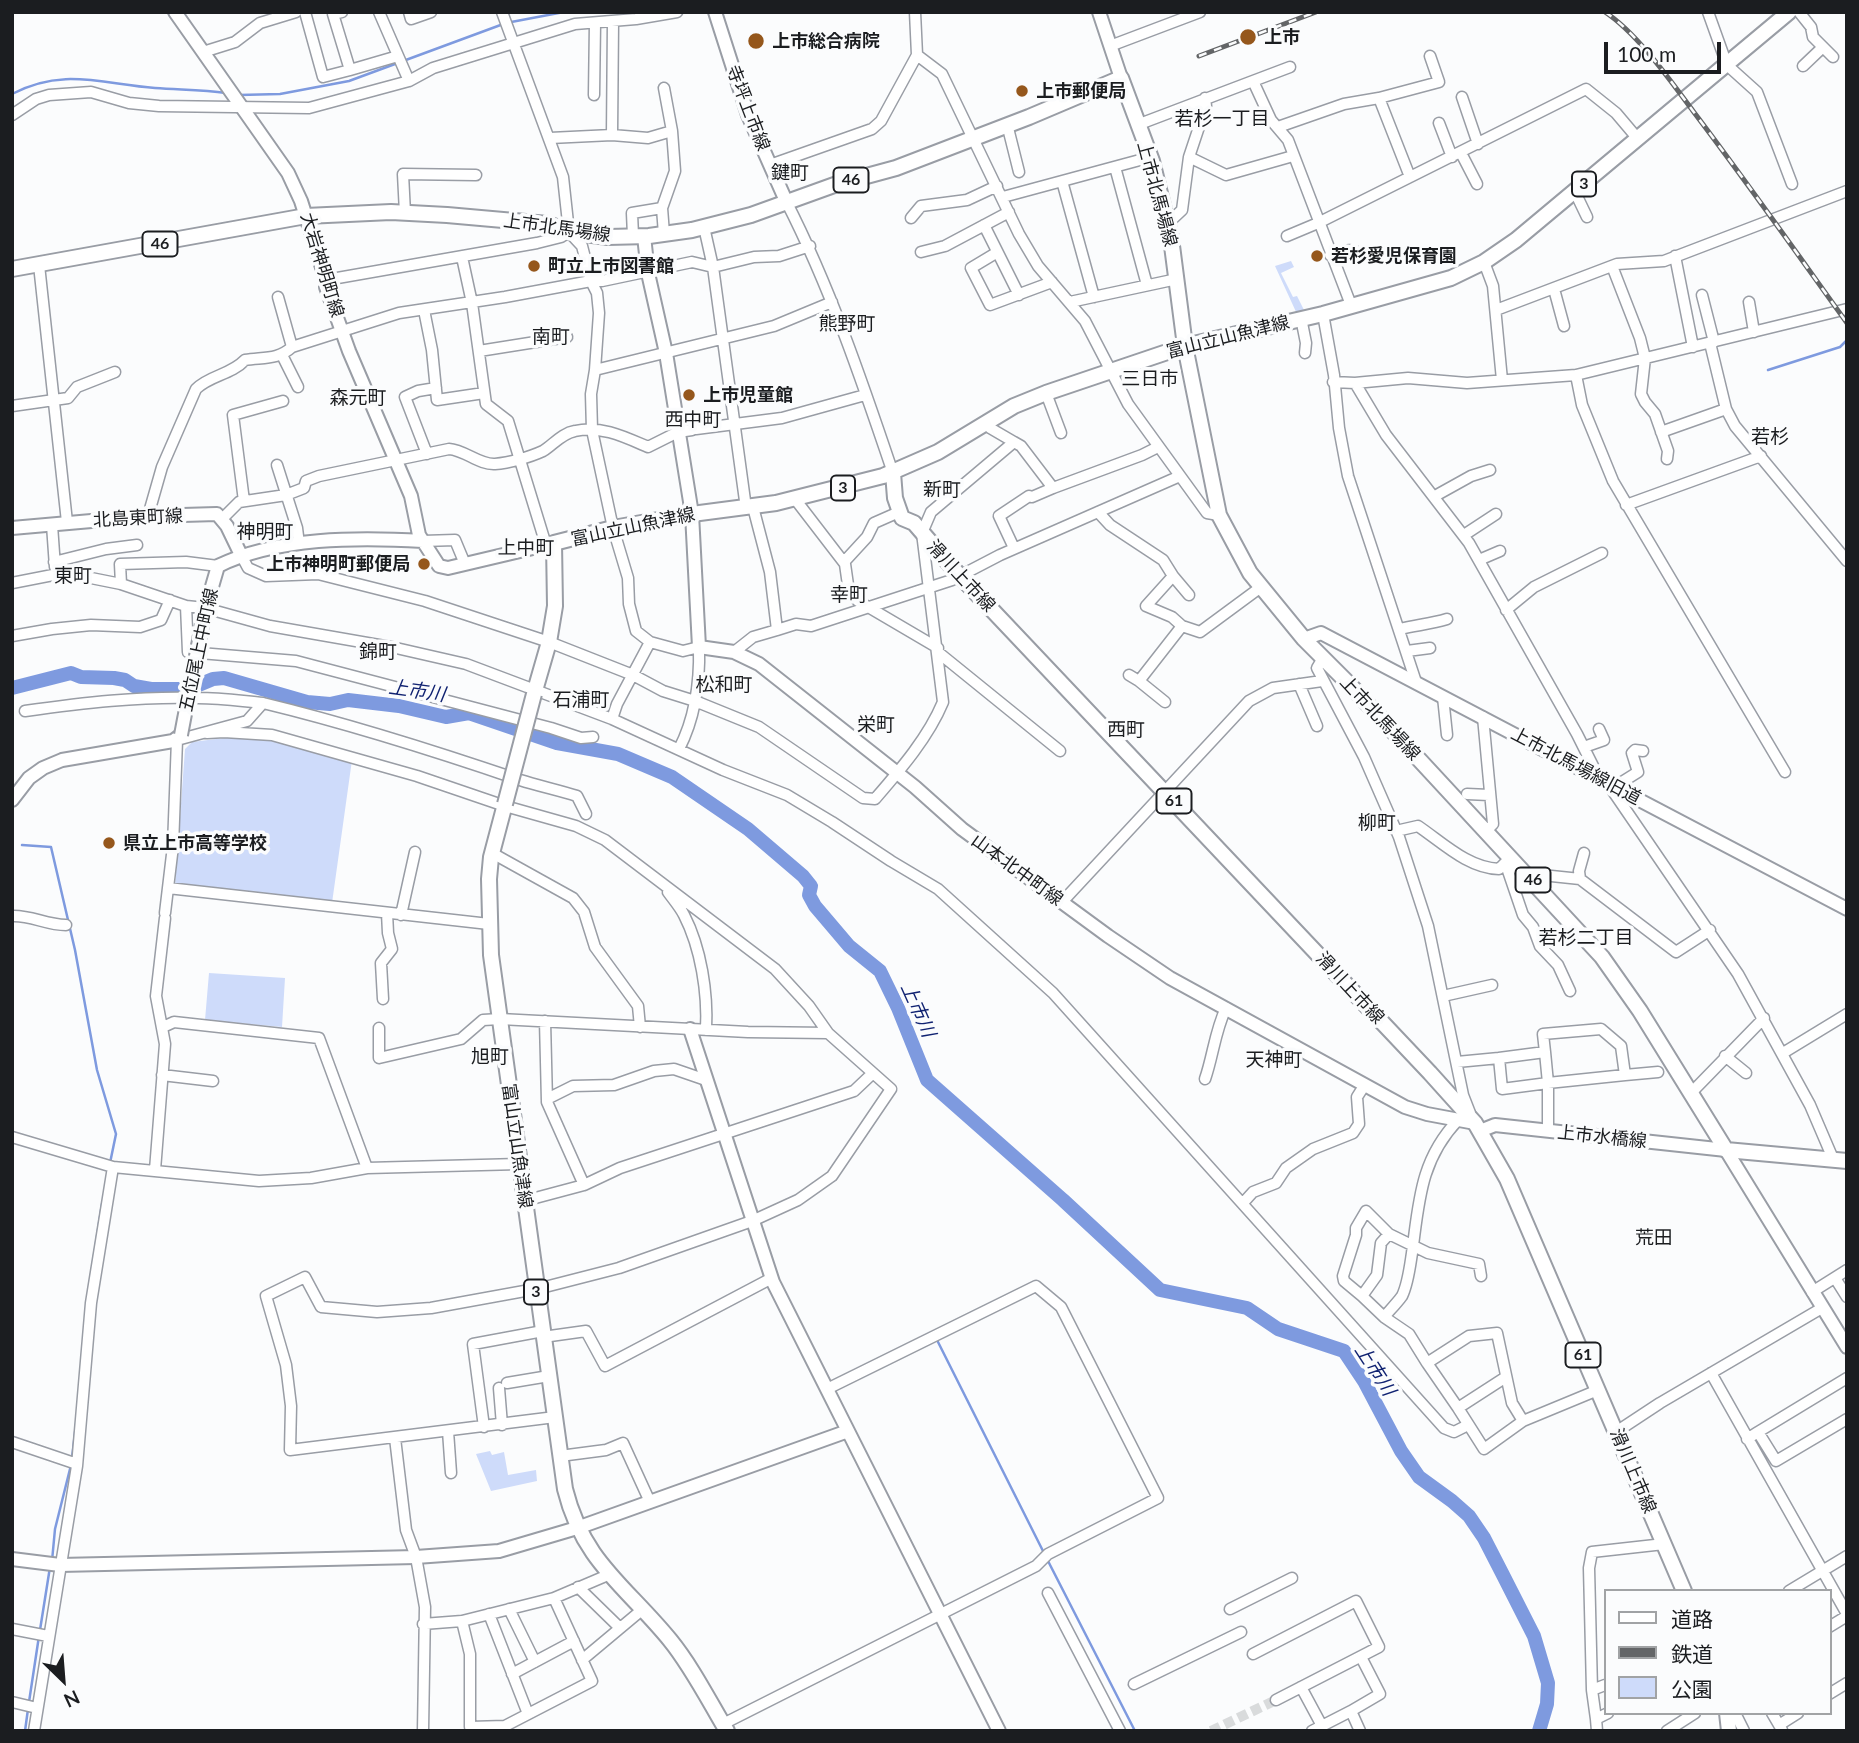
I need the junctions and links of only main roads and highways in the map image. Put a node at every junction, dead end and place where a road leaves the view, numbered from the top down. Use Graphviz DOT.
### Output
graph roads {
  1 [pos="175,12"];
  2 [pos="715,12"];
  3 [pos="1099,12"];
  4 [pos="1789,12"];
  5 [pos="1121,78"];
  6 [pos="786,201"];
  7 [pos="306,216"];
  8 [pos="638,236"];
  9 [pos="12,269"];
  10 [pos="1185,346"];
  11 [pos="893,473"];
  12 [pos="692,514"];
  13 [pos="12,528"];
  14 [pos="423,541"];
  15 [pos="550,544"];
  16 [pos="241,555"];
  17 [pos="1304,639"];
  18 [pos="12,800"];
  19 [pos="1847,909"];
  20 [pos="690,1029"];
  21 [pos="1477,1127"];
  22 [pos="1726,1150"];
  23 [pos="1841,1161"];
  24 [pos="1847,1348"];
  25 [pos="848,1431"];
  26 [pos="577,1528"];
  27 [pos="12,1559"];
  28 [pos="1683,1589"];
  29 [pos="725,1727"];
  30 [pos="999,1731"];
  1 -- 7 [label="main road, 大岩神明町線"];
  2 -- 6 [label="main road, 寺坪上市線"];
  3 -- 5 [label="main road"];
  4 -- 10 [label="main road, 富山立山魚津線 / 3"];
  5 -- 6 [label="main road, 上市北馬場線 / 46"];
  5 -- 10 [label="main road, 上市北馬場線 / 46"];
  6 -- 8 [label="main road, 上市北馬場線 / 46"];
  7 -- 8 [label="main road, 上市北馬場線 / 46"];
  7 -- 9 [label="main road, 上市北馬場線 / 46"];
  7 -- 14 [label="main road, 大岩神明町線"];
  8 -- 12 [label="main road"];
  10 -- 11 [label="main road, 富山立山魚津線 / 3"];
  10 -- 17 [label="main road, 上市北馬場線 / 46"];
  11 -- 12 [label="main road, 富山立山魚津線 / 3"];
  11 -- 21 [label="main road, 滑川上市線 / 61"];
  12 -- 15 [label="main road, 富山立山魚津線 / 3"];
  12 -- 21 [label="main road, 山本北中町線"];
  13 -- 16 [label="main road, 北島東町線"];
  14 -- 15 [label="main road"];
  14 -- 16 [label="main road, 五位尾上中町線"];
  15 -- 26 [label="main road, 富山立山魚津線 / 3, bridge"];
  16 -- 18 [label="main road, 五位尾上中町線, bridge"];
  17 -- 19 [label="main road, 上市北馬場線旧道"];
  17 -- 22 [label="main road, 上市北馬場線 / 46"];
  20 -- 25 [label="main road"];
  21 -- 22 [label="main road, 上市水橋線"];
  21 -- 28 [label="main road, 滑川上市線 / 61"];
  22 -- 23 [label="main road"];
  22 -- 24 [label="main road"];
  25 -- 26 [label="main road"];
  25 -- 30 [label="main road"];
  26 -- 27 [label="main road"];
  26 -- 29 [label="main road, 富山立山魚津線 / 3"];
}
